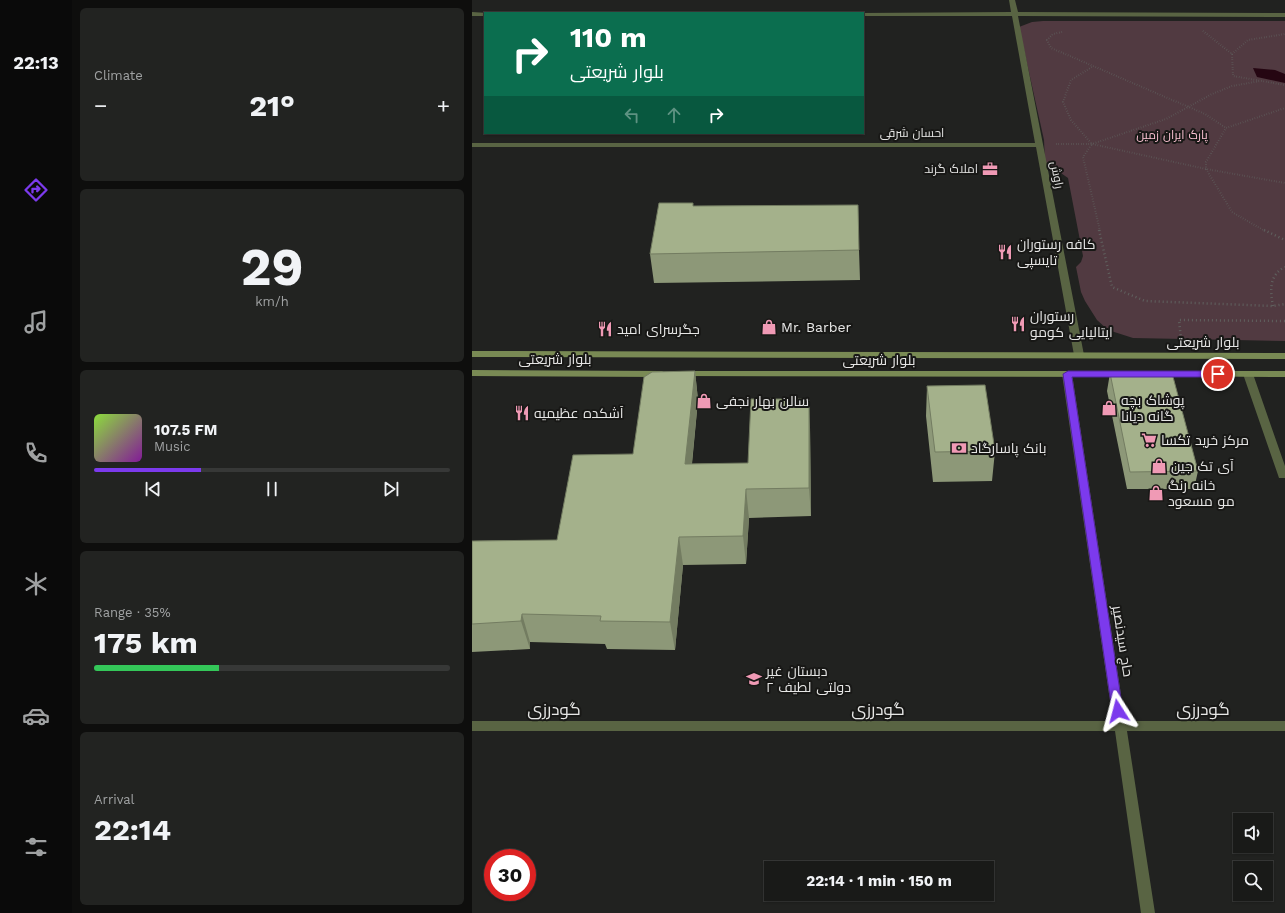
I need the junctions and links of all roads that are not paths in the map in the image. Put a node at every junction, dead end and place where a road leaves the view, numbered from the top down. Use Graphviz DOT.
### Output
graph roads {
  1 [pos="1012,0"];
  2 [pos="472,14"];
  3 [pos="484,14"];
  4 [pos="864,14"];
  5 [pos="1015,14"];
  6 [pos="1285,15"];
  7 [pos="472,145"];
  8 [pos="1039,145"];
  9 [pos="472,354"];
  10 [pos="1079,355"];
  11 [pos="1285,356"];
  12 [pos="472,373"];
  13 [pos="1068,374"];
  14 [pos="1130,374"];
  15 [pos="1154,374"];
  16 [pos="1248,374"];
  17 [pos="1285,374"];
  18 [pos="1283,475"];
  19 [pos="472,726"];
  20 [pos="1120,726"];
  21 [pos="1285,726"];
  22 [pos="1148,913"];
  1 -- 5 [label="street, راوش"];
  2 -- 3 [label="street"];
  4 -- 5 [label="street"];
  5 -- 6 [label="street"];
  5 -- 8 [label="street, راوش"];
  7 -- 8 [label="street, احسان شرقی"];
  8 -- 10 [label="street, راوش"];
  9 -- 10 [label="main road, بلوار شریعتی"];
  10 -- 11 [label="main road, بلوار شریعتی"];
  12 -- 13 [label="main road, بلوار شریعتی"];
  13 -- 14 [label="main road, بلوار شریعتی"];
  13 -- 20 [label="street, حاج سیدنصیر"];
  15 -- 16 [label="main road"];
  16 -- 17 [label="main road"];
  16 -- 18 [label="street"];
  19 -- 20 [label="street, گودرزی"];
  20 -- 21 [label="street, گودرزی"];
  20 -- 22 [label="street, حاج سیدنصیر"];
}
